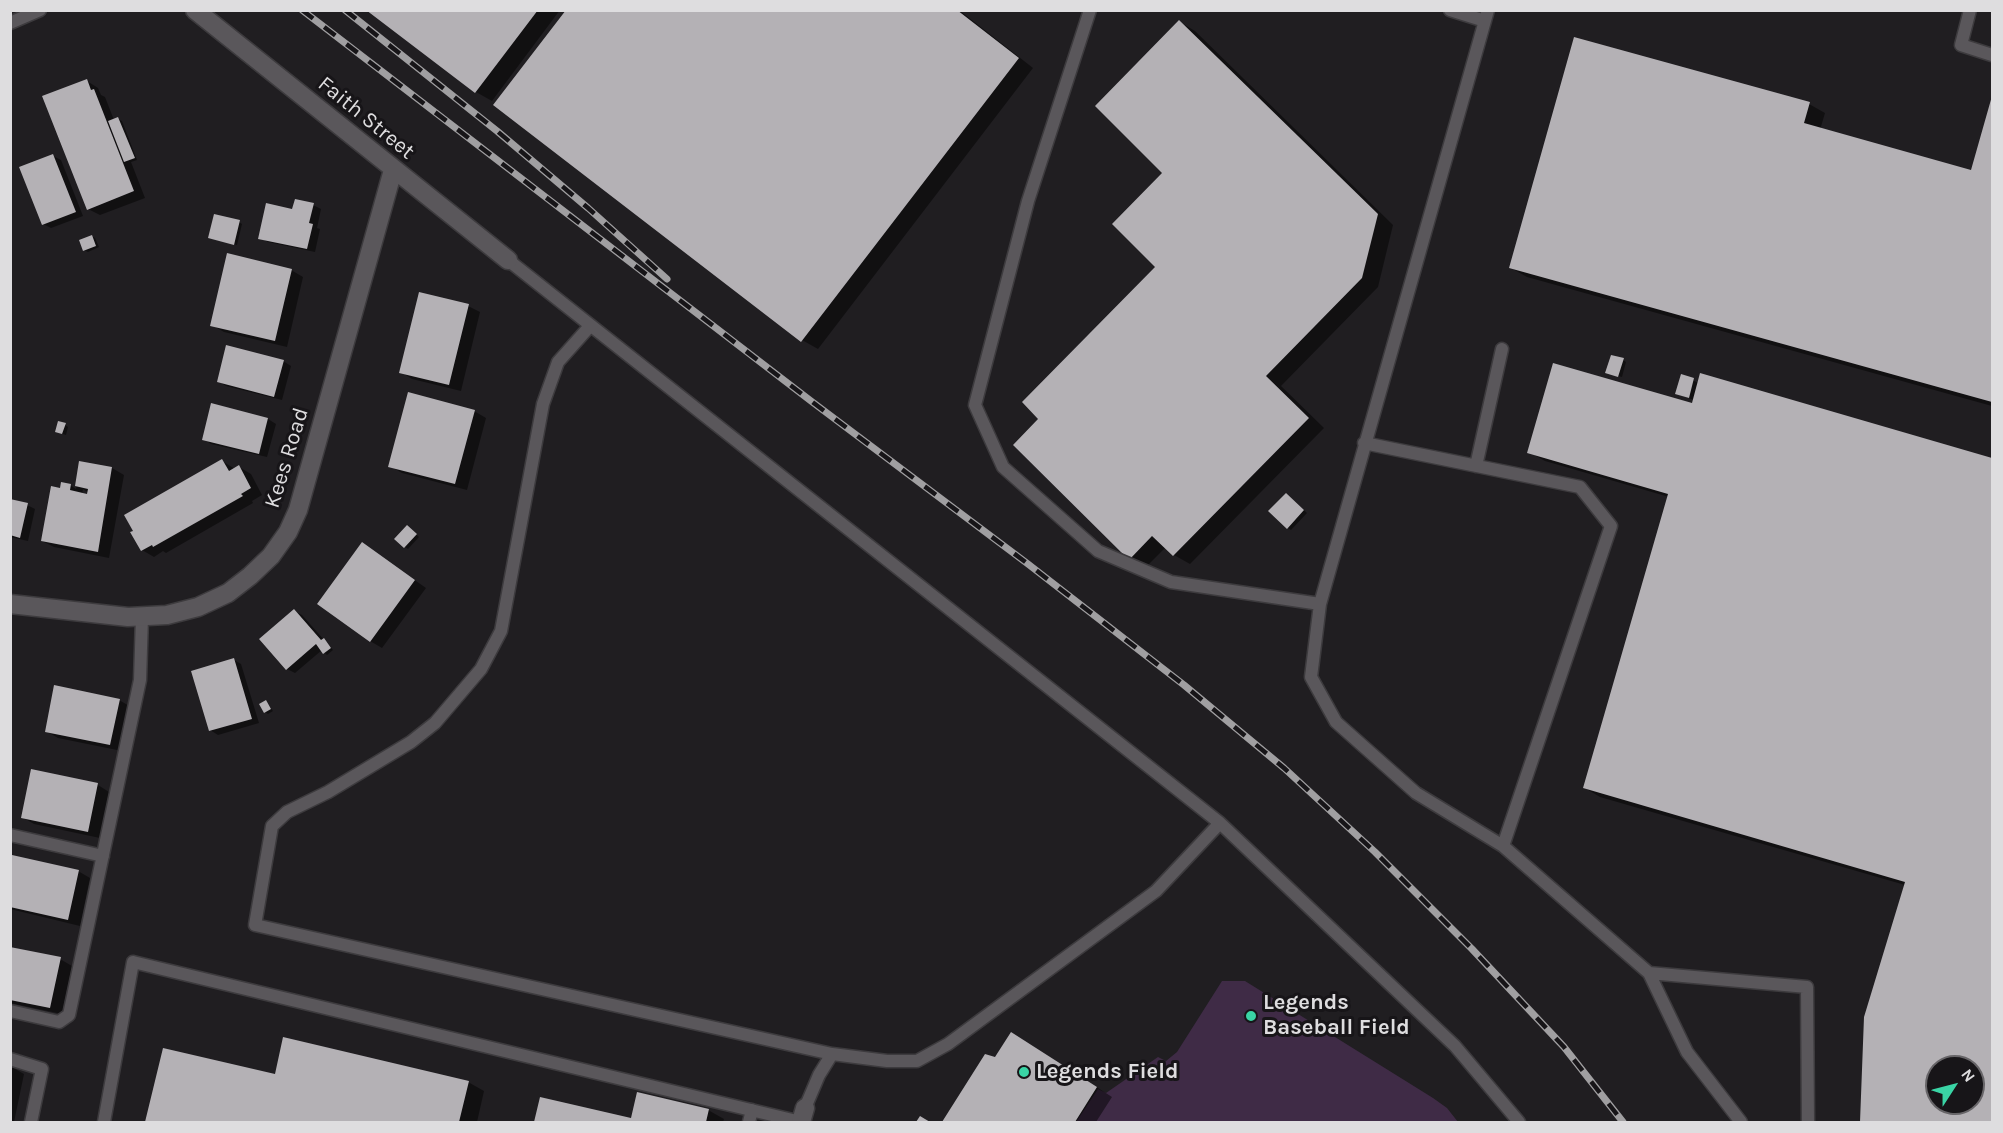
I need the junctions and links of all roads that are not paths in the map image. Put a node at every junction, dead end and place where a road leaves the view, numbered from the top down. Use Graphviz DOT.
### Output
graph roads {
  1 [pos="40,10"];
  2 [pos="195,10"];
  3 [pos="1090,10"];
  4 [pos="1450,10"];
  5 [pos="1970,10"];
  6 [pos="1486,16"];
  7 [pos="10,23"];
  8 [pos="1992,55"];
  9 [pos="393,170"];
  10 [pos="508,260"];
  11 [pos="590,326"];
  12 [pos="1502,349"];
  13 [pos="1365,443"];
  14 [pos="1476,466"];
  15 [pos="1320,604"];
  16 [pos="11,605"];
  17 [pos="142,616"];
  18 [pos="1220,823"];
  19 [pos="10,835"];
  20 [pos="1503,846"];
  21 [pos="103,856"];
  22 [pos="1648,973"];
  23 [pos="10,1011"];
  24 [pos="832,1054"];
  25 [pos="10,1059"];
  26 [pos="751,1116"];
  27 [pos="802,1118"];
  28 [pos="31,1122"];
  29 [pos="104,1122"];
  30 [pos="1519,1122"];
  31 [pos="1741,1122"];
  32 [pos="1808,1122"];
  1 -- 7 [label="lane"];
  2 -- 9 [label="street, Faith Street"];
  3 -- 15 [label="lane"];
  4 -- 6 [label="lane"];
  5 -- 8 [label="lane"];
  6 -- 13 [label="lane"];
  9 -- 10 [label="street, Faith Street"];
  9 -- 17 [label="street, Kees Road"];
  10 -- 11 [label="lane"];
  11 -- 18 [label="lane"];
  11 -- 24 [label="lane"];
  12 -- 14 [label="lane"];
  13 -- 14 [label="lane"];
  13 -- 15 [label="lane"];
  14 -- 20 [label="lane"];
  15 -- 20 [label="lane"];
  16 -- 17 [label="street, Kees Road"];
  17 -- 21 [label="lane"];
  18 -- 24 [label="lane"];
  18 -- 30 [label="lane"];
  19 -- 21 [label="lane"];
  20 -- 22 [label="lane"];
  21 -- 23 [label="lane"];
  22 -- 31 [label="lane"];
  22 -- 32 [label="lane"];
  24 -- 27 [label="lane"];
  25 -- 28 [label="lane"];
  26 -- 27 [label="lane"];
  26 -- 29 [label="lane"];
}
